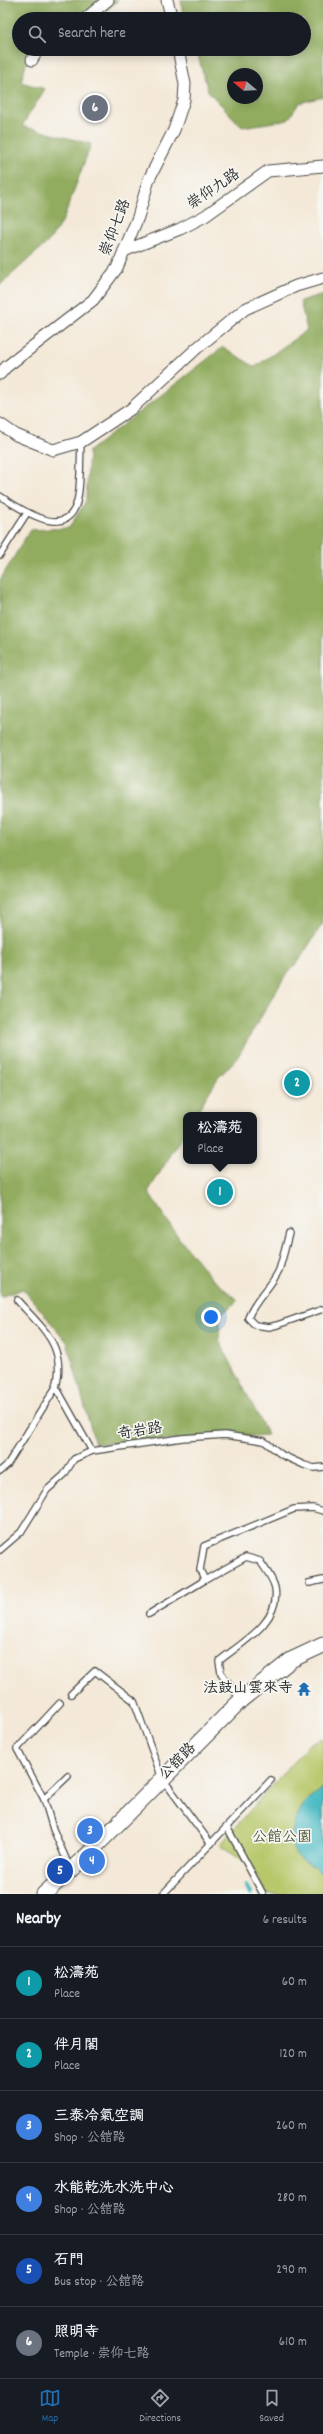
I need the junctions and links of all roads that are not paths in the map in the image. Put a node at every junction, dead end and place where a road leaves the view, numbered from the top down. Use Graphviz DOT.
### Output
graph roads {
  1 [pos="108,0"];
  2 [pos="167,0"];
  3 [pos="93,12"];
  4 [pos="170,12"];
  5 [pos="34,56"];
  6 [pos="179,56"];
  7 [pos="32,60"];
  8 [pos="323,166"];
  9 [pos="124,250"];
  10 [pos="323,278"];
  11 [pos="0,374"];
  12 [pos="0,424"];
  13 [pos="81,442"];
  14 [pos="0,496"];
  15 [pos="27,514"];
  16 [pos="0,555"];
  17 [pos="289,1232"];
  18 [pos="17,1300"];
  19 [pos="323,1303"];
  20 [pos="321,1309"];
  21 [pos="56,1387"];
  22 [pos="92,1451"];
  23 [pos="323,1467"];
  24 [pos="0,1471"];
  25 [pos="323,1511"];
  26 [pos="0,1550"];
  27 [pos="205,1580"];
  28 [pos="323,1580"];
  29 [pos="309,1583"];
  30 [pos="149,1614"];
  31 [pos="323,1645"];
  32 [pos="71,1694"];
  33 [pos="241,1700"];
  34 [pos="60,1703"];
  35 [pos="68,1776"];
  36 [pos="162,1778"];
  37 [pos="271,1780"];
  38 [pos="44,1799"];
  39 [pos="227,1827"];
  40 [pos="211,1844"];
  41 [pos="71,1870"];
  42 [pos="44,1894"];
  43 [pos="163,1894"];
  44 [pos="263,1894"];
  1 -- 3 [label="street"];
  2 -- 4 [label="street"];
  5 -- 7 [label="street"];
  6 -- 9 [label="street, 崇仰七路"];
  8 -- 9 [label="street, 崇仰九路"];
  9 -- 11 [label="street, 崇仰七路"];
  10 -- 13 [label="street"];
  12 -- 13 [label="street"];
  13 -- 15 [label="lane"];
  14 -- 15 [label="lane"];
  15 -- 16 [label="lane"];
  17 -- 20 [label="lane"];
  18 -- 21 [label="lane"];
  19 -- 20 [label="lane"];
  21 -- 22 [label="lane"];
  21 -- 24 [label="lane"];
  22 -- 23 [label="lane, 奇岩路"];
  22 -- 26 [label="lane, 奇岩路"];
  25 -- 27 [label="lane"];
  27 -- 30 [label="lane"];
  27 -- 33 [label="lane"];
  28 -- 29 [label="lane"];
  31 -- 33 [label="street, 公舘路"];
  32 -- 36 [label="lane"];
  33 -- 36 [label="street, 公舘路"];
  34 -- 38 [label="lane"];
  35 -- 38 [label="lane"];
  36 -- 40 [label="lane"];
  36 -- 41 [label="street, 公舘路"];
  37 -- 39 [label="lane"];
  38 -- 41 [label="lane"];
  39 -- 40 [label="lane"];
  39 -- 44 [label="lane"];
  40 -- 43 [label="lane"];
  41 -- 42 [label="street, 公舘路"];
}
